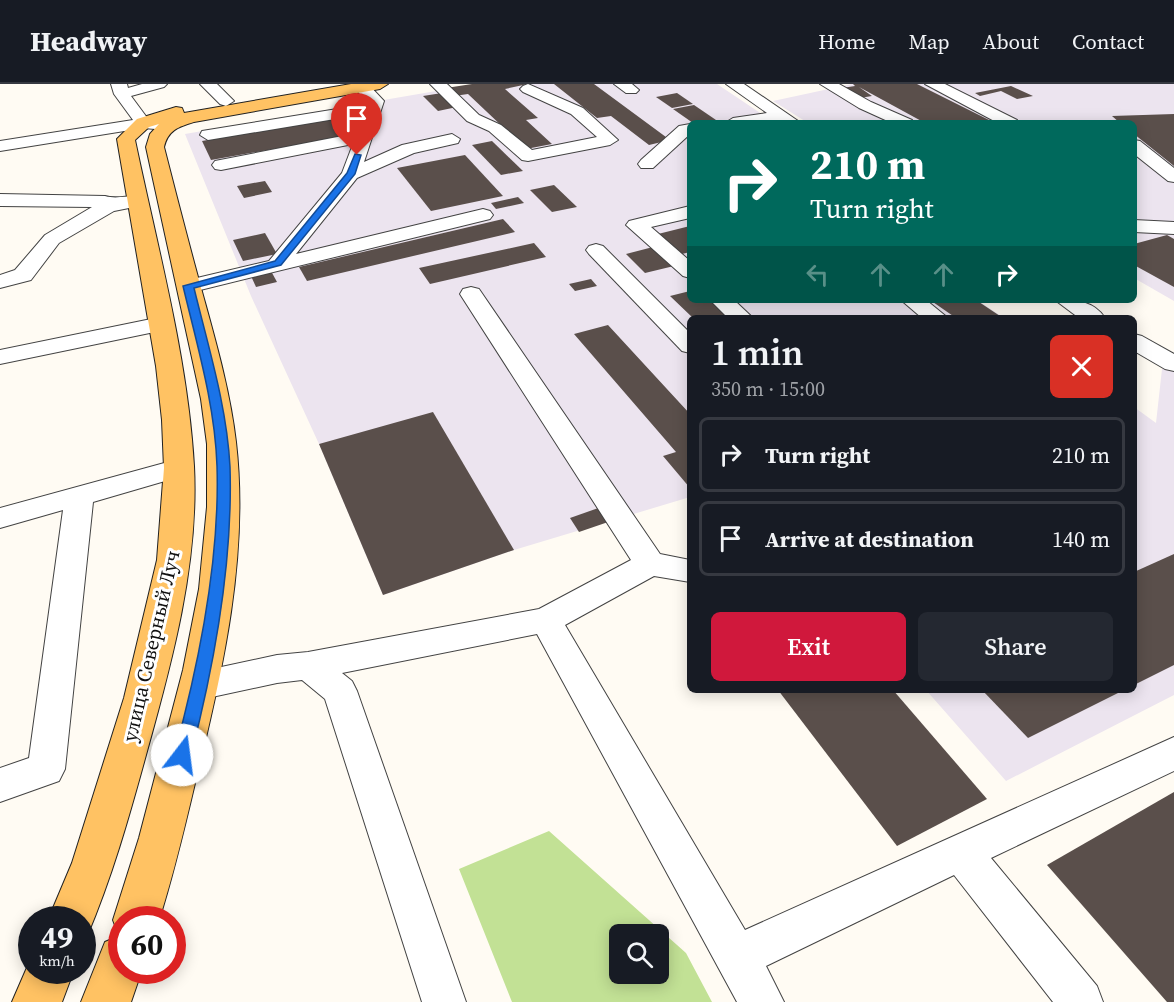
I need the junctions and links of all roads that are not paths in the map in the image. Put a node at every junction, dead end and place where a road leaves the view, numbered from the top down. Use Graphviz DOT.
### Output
graph roads {
  1 [pos="159,84"];
  2 [pos="208,84"];
  3 [pos="334,84"];
  4 [pos="438,84"];
  5 [pos="734,84"];
  6 [pos="828,84"];
  7 [pos="933,84"];
  8 [pos="371,86"];
  9 [pos="121,89"];
  10 [pos="528,89"];
  11 [pos="226,101"];
  12 [pos="375,108"];
  13 [pos="788,119"];
  14 [pos="899,120"];
  15 [pos="1005,120"];
  16 [pos="155,124"];
  17 [pos="687,130"];
  18 [pos="208,135"];
  19 [pos="364,137"];
  20 [pos="452,139"];
  21 [pos="35,140"];
  22 [pos="0,146"];
  23 [pos="1137,148"];
  24 [pos="0,152"];
  25 [pos="647,164"];
  26 [pos="220,165"];
  27 [pos="351,174"];
  28 [pos="1174,177"];
  29 [pos="0,200"];
  30 [pos="122,204"];
  31 [pos="687,213"];
  32 [pos="483,215"];
  33 [pos="1137,226"];
  34 [pos="1174,228"];
  35 [pos="596,250"];
  36 [pos="278,263"];
  37 [pos="686,265"];
  38 [pos="0,282"];
  39 [pos="188,286"];
  40 [pos="471,294"];
  41 [pos="724,303"];
  42 [pos="916,303"];
  43 [pos="1071,303"];
  44 [pos="738,315"];
  45 [pos="933,315"];
  46 [pos="1089,315"];
  47 [pos="161,324"];
  48 [pos="687,343"];
  49 [pos="1137,343"];
  50 [pos="0,357"];
  51 [pos="1174,364"];
  52 [pos="179,468"];
  53 [pos="79,495"];
  54 [pos="0,518"];
  55 [pos="650,564"];
  56 [pos="687,570"];
  57 [pos="546,620"];
  58 [pos="308,666"];
  59 [pos="198,686"];
  60 [pos="1174,753"];
  61 [pos="0,785"];
  62 [pos="961,852"];
  63 [pos="77,906"];
  64 [pos="141,906"];
  65 [pos="736,957"];
  66 [pos="44,984"];
  67 [pos="113,984"];
  68 [pos="37,1002"];
  69 [pos="106,1002"];
  70 [pos="444,1002"];
  71 [pos="762,1002"];
  72 [pos="1081,1002"];
  1 -- 9 [label="street"];
  2 -- 11 [label="street"];
  3 -- 11 [label="main road"];
  4 -- 10 [label="street"];
  5 -- 13 [label="street"];
  6 -- 14 [label="street"];
  7 -- 15 [label="street"];
  8 -- 12 [label="street"];
  8 -- 16 [label="main road"];
  9 -- 16 [label="street"];
  11 -- 16 [label="main road"];
  12 -- 18 [label="street"];
  12 -- 19 [label="street"];
  16 -- 21 [label="street"];
  16 -- 30 [label="main road, улица Северный Луч"];
  16 -- 39 [label="main road"];
  17 -- 25 [label="street"];
  19 -- 26 [label="street"];
  19 -- 27 [label="street"];
  20 -- 27 [label="street"];
  21 -- 22 [label="street"];
  21 -- 24 [label="street"];
  23 -- 28 [label="street"];
  27 -- 36 [label="street"];
  29 -- 30 [label="street"];
  30 -- 38 [label="street"];
  30 -- 47 [label="main road, улица Северный Луч"];
  31 -- 37 [label="street"];
  32 -- 36 [label="street"];
  33 -- 34 [label="street"];
  35 -- 48 [label="street"];
  36 -- 39 [label="street"];
  39 -- 59 [label="main road"];
  40 -- 55 [label="street"];
  41 -- 44 [label="street"];
  42 -- 45 [label="street"];
  43 -- 46 [label="street"];
  47 -- 50 [label="street"];
  47 -- 52 [label="main road, улица Северный Луч"];
  49 -- 51 [label="street"];
  52 -- 53 [label="street"];
  52 -- 63 [label="main road, улица Северный Луч"];
  53 -- 54 [label="street"];
  53 -- 61 [label="street"];
  55 -- 56 [label="street"];
  55 -- 57 [label="street"];
  57 -- 58 [label="street"];
  57 -- 65 [label="street"];
  58 -- 59 [label="street"];
  58 -- 70 [label="street"];
  59 -- 64 [label="main road"];
  60 -- 62 [label="street"];
  62 -- 65 [label="street"];
  62 -- 72 [label="street"];
  65 -- 71 [label="street"];
  66 -- 68 [label="main road"];
  67 -- 69 [label="main road"];
}
